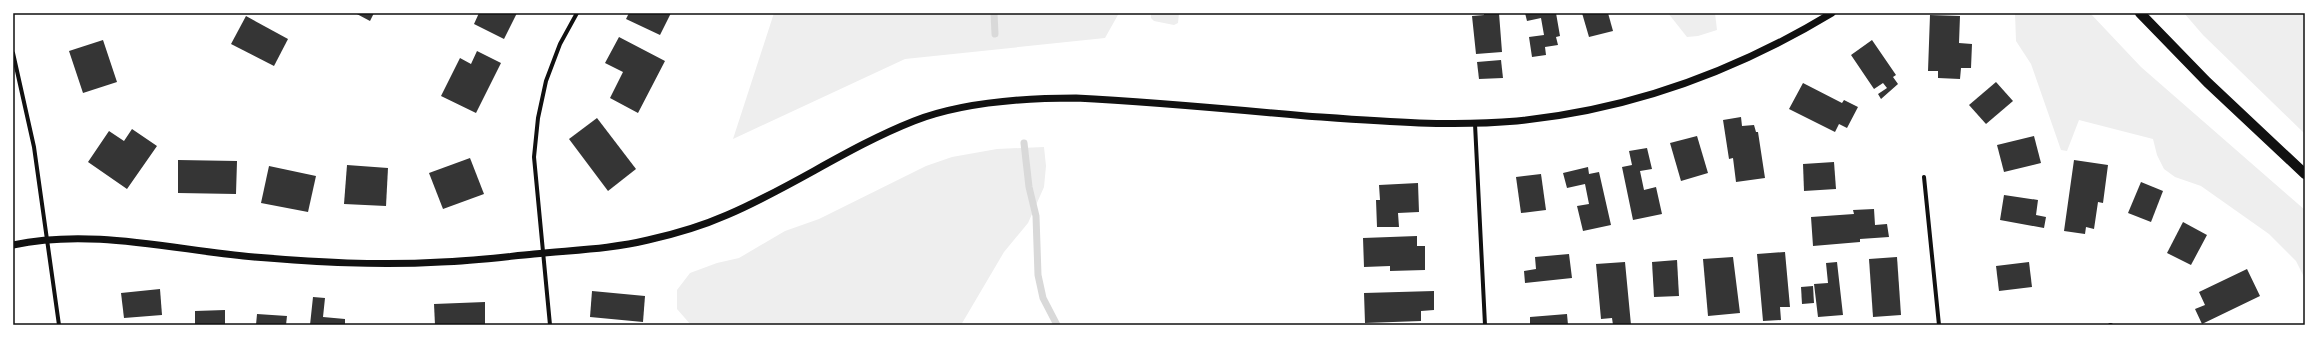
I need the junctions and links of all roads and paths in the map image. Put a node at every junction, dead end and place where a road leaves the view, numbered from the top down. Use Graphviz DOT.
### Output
graph roads {
  1 [pos="577,13"];
  2 [pos="1832,13"];
  3 [pos="2140,13"];
  4 [pos="13,53"];
  5 [pos="1475,124"];
  6 [pos="2305,174"];
  7 [pos="1924,177"];
  8 [pos="48,240"];
  9 [pos="13,245"];
  10 [pos="543,253"];
  11 [pos="59,325"];
  12 [pos="550,325"];
  13 [pos="1485,325"];
  14 [pos="1939,325"];
  1 -- 10 [label="street"];
  2 -- 5 [label="street"];
  3 -- 6 [label="main road"];
  4 -- 8 [label="street"];
  5 -- 10 [label="street"];
  5 -- 13 [label="street"];
  7 -- 14 [label="street"];
  8 -- 9 [label="street"];
  8 -- 10 [label="street"];
  8 -- 11 [label="street"];
  10 -- 12 [label="street"];
}
